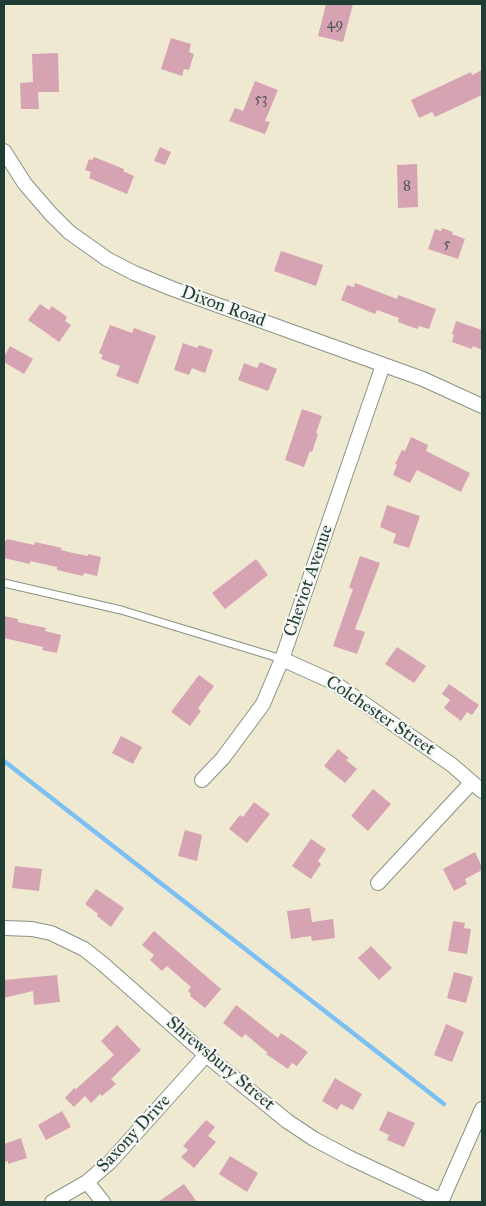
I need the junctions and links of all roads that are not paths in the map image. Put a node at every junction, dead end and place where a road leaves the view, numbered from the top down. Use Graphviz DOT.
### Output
graph roads {
  1 [pos="4,151"];
  2 [pos="384,366"];
  3 [pos="482,406"];
  4 [pos="4,583"];
  5 [pos="282,659"];
  6 [pos="202,780"];
  7 [pos="477,786"];
  8 [pos="378,883"];
  9 [pos="4,928"];
  10 [pos="206,1055"];
  11 [pos="482,1110"];
  12 [pos="87,1182"];
  13 [pos="52,1202"];
  14 [pos="103,1202"];
  15 [pos="441,1202"];
  1 -- 2 [label="street, Dixon Road"];
  2 -- 3 [label="street, Dixon Road"];
  2 -- 5 [label="street, Cheviot Avenue"];
  4 -- 5 [label="lane"];
  5 -- 6 [label="street, Cheviot Avenue"];
  5 -- 7 [label="street, Colchester Street"];
  7 -- 8 [label="street"];
  9 -- 10 [label="street, Shrewsbury Street"];
  10 -- 12 [label="street, Saxony Drive"];
  10 -- 15 [label="street, Shrewsbury Street"];
  11 -- 15 [label="street"];
  12 -- 13 [label="street, Saxony Drive"];
  12 -- 14 [label="street"];
}
